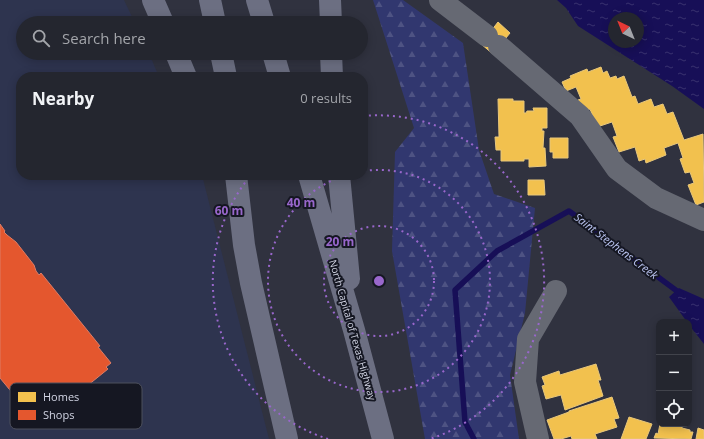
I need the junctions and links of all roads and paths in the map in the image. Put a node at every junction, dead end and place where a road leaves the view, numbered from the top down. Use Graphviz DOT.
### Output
graph roads {
  1 [pos="153,0"];
  2 [pos="210,0"];
  3 [pos="257,0"];
  4 [pos="330,0"];
  5 [pos="440,0"];
  6 [pos="160,16"];
  7 [pos="213,16"];
  8 [pos="262,16"];
  9 [pos="331,16"];
  10 [pos="179,60"];
  11 [pos="222,60"];
  12 [pos="275,60"];
  13 [pos="331,60"];
  14 [pos="184,72"];
  15 [pos="225,72"];
  16 [pos="279,72"];
  17 [pos="332,72"];
  18 [pos="223,180"];
  19 [pos="237,180"];
  20 [pos="310,180"];
  21 [pos="339,180"];
  22 [pos="704,220"];
  23 [pos="244,245"];
  24 [pos="556,291"];
  25 [pos="354,330"];
  26 [pos="287,439"];
  27 [pos="383,439"];
  28 [pos="538,439"];
  1 -- 6 [label="highway"];
  2 -- 7 [label="highway"];
  3 -- 8 [label="highway"];
  4 -- 9 [label="highway"];
  5 -- 22 [label="street"];
  10 -- 14 [label="highway"];
  11 -- 15 [label="highway"];
  12 -- 16 [label="highway"];
  13 -- 17 [label="highway"];
  18 -- 23 [label="highway"];
  19 -- 23 [label="highway"];
  20 -- 25 [label="highway, North Capital of Texas Highway"];
  21 -- 25 [label="highway"];
  23 -- 26 [label="highway"];
  24 -- 28 [label="street"];
  25 -- 27 [label="highway, North Capital of Texas Highway"];
}
